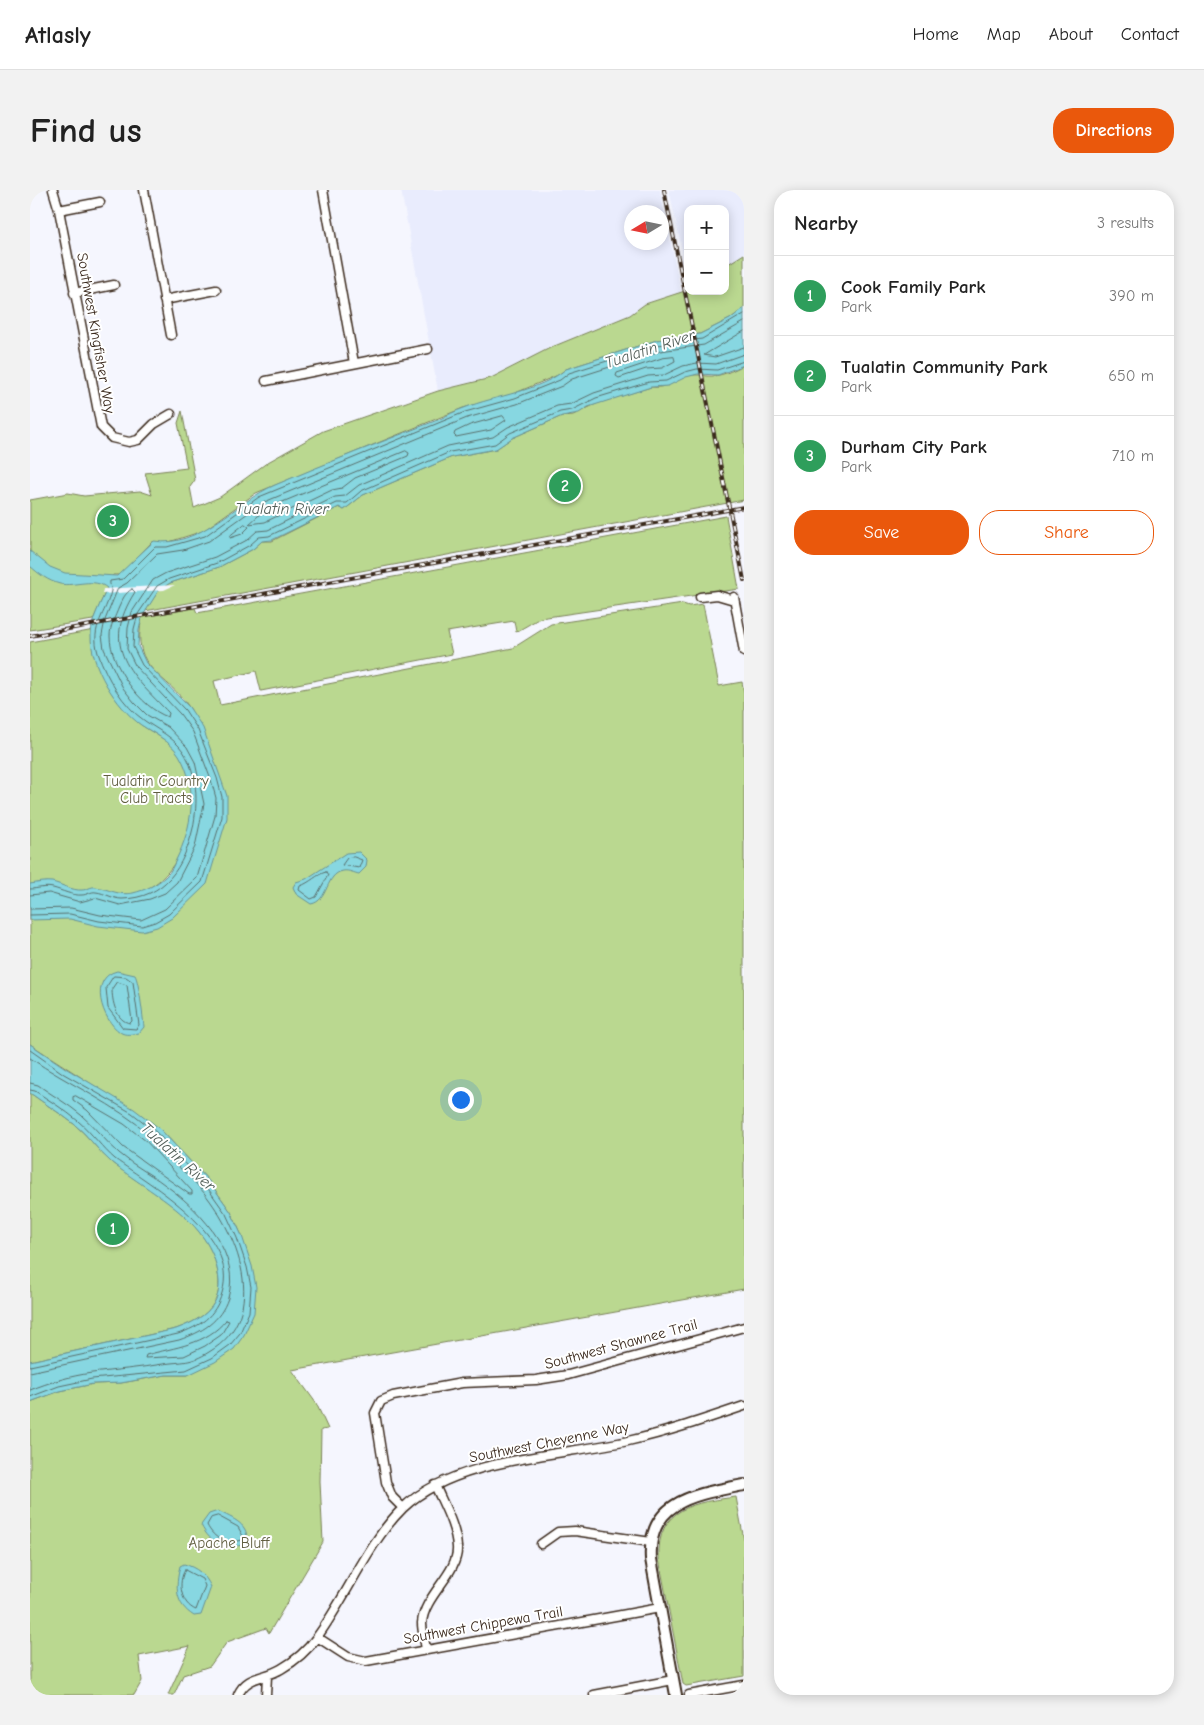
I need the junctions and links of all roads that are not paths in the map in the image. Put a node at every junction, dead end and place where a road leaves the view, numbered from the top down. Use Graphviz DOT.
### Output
graph roads {
  1 [pos="53,190"];
  2 [pos="144,190"];
  3 [pos="323,190"];
  4 [pos="100,202"];
  5 [pos="60,210"];
  6 [pos="114,285"];
  7 [pos="216,290"];
  8 [pos="74,293"];
  9 [pos="164,300"];
  10 [pos="171,335"];
  11 [pos="428,349"];
  12 [pos="354,363"];
  13 [pos="266,381"];
  14 [pos="171,414"];
  15 [pos="700,597"];
  16 [pos="744,652"];
  17 [pos="744,1326"];
  18 [pos="744,1406"];
  19 [pos="436,1485"];
  20 [pos="744,1486"];
  21 [pos="403,1508"];
  22 [pos="651,1542"];
  23 [pos="542,1544"];
  24 [pos="660,1608"];
  25 [pos="317,1637"];
  26 [pos="426,1650"];
  27 [pos="267,1676"];
  28 [pos="673,1680"];
  29 [pos="744,1685"];
  30 [pos="238,1695"];
  31 [pos="266,1695"];
  32 [pos="594,1695"];
  33 [pos="676,1695"];
  34 [pos="689,1695"];
  1 -- 5 [label="street, Southwest Kingfisher Way"];
  2 -- 9 [label="street"];
  3 -- 12 [label="street"];
  4 -- 5 [label="street"];
  5 -- 8 [label="street, Southwest Kingfisher Way"];
  6 -- 8 [label="street"];
  7 -- 9 [label="street"];
  8 -- 14 [label="street, Southwest Kingfisher Way"];
  9 -- 10 [label="street"];
  11 -- 12 [label="street"];
  12 -- 13 [label="street"];
  15 -- 16 [label="street"];
  17 -- 21 [label="street, Southwest Shawnee Trail"];
  18 -- 19 [label="street, Southwest Cheyenne Way"];
  19 -- 21 [label="street, Southwest Cheyenne Way"];
  19 -- 26 [label="street"];
  20 -- 22 [label="main road"];
  21 -- 25 [label="street, Southwest Cheyenne Way"];
  22 -- 23 [label="street"];
  22 -- 24 [label="main road"];
  24 -- 26 [label="street, Southwest Chippewa Trail"];
  24 -- 28 [label="main road"];
  25 -- 26 [label="street, Southwest Chippewa Trail"];
  25 -- 27 [label="street, Southwest Cheyenne Way"];
  27 -- 30 [label="street, Southwest Cheyenne Way"];
  27 -- 31 [label="street"];
  28 -- 32 [label="street"];
  28 -- 33 [label="main road"];
  29 -- 34 [label="street"];
}
